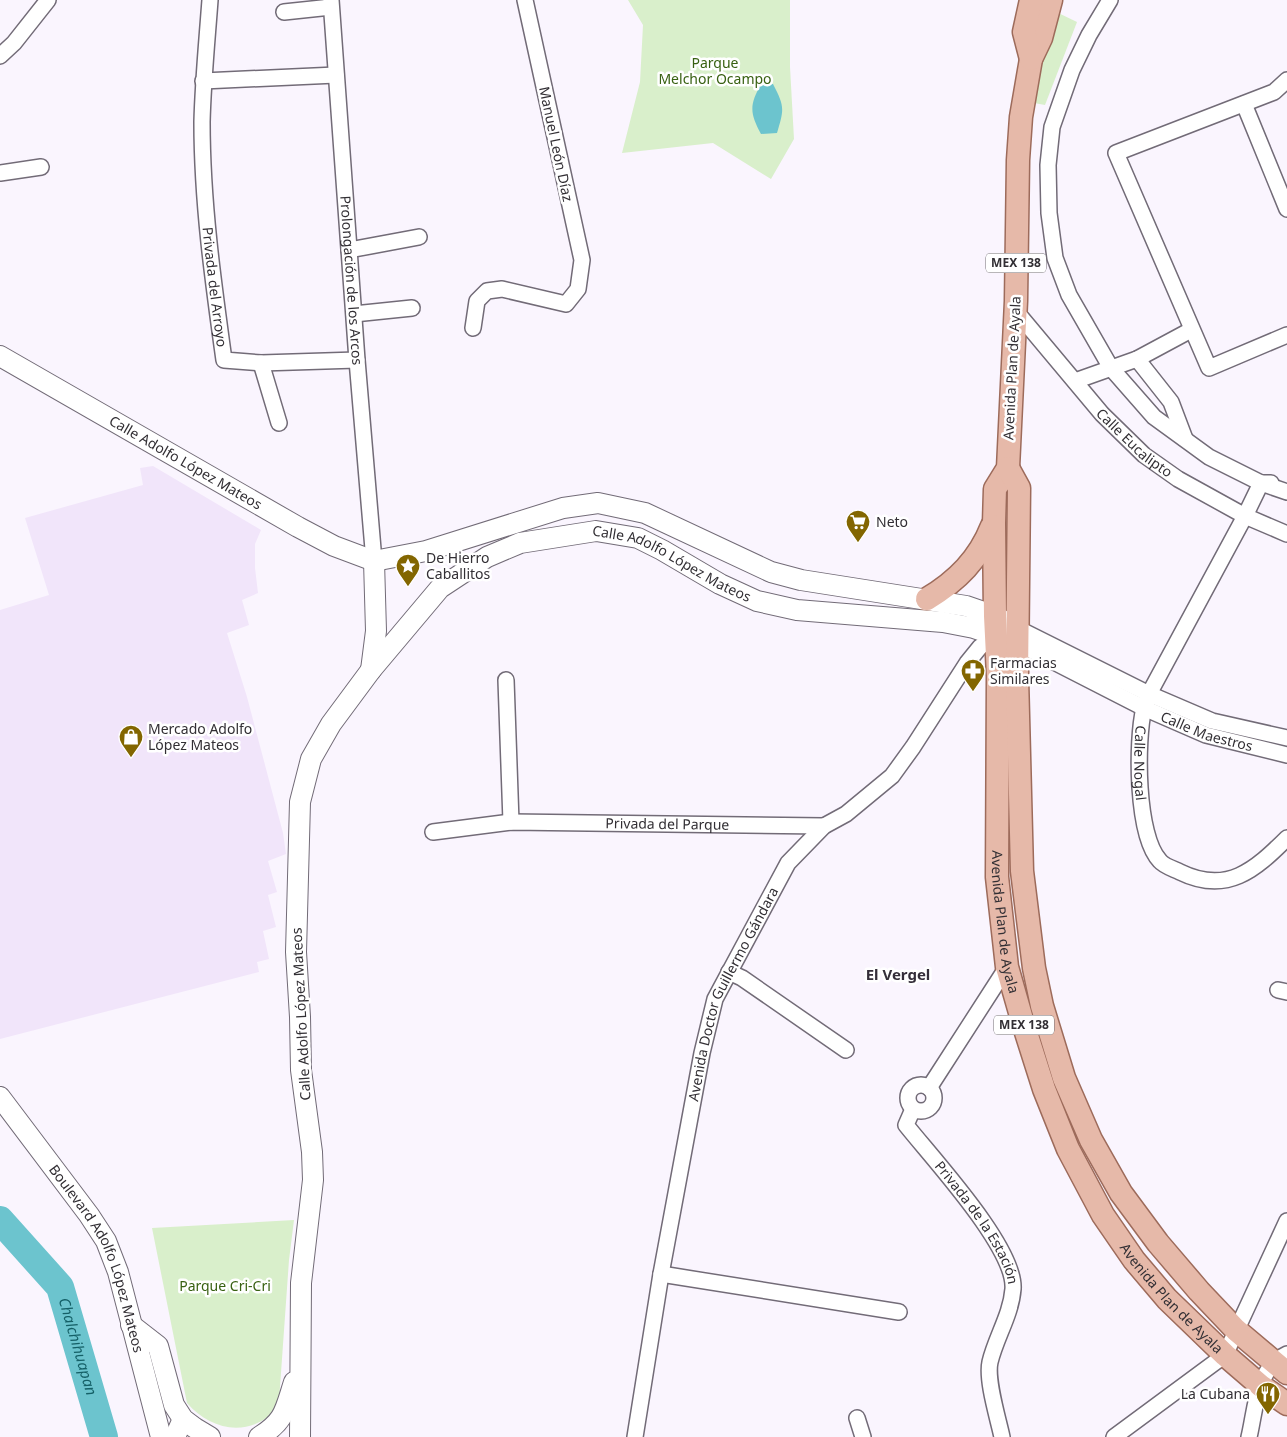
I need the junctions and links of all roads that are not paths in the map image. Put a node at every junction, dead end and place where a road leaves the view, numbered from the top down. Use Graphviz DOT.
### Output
graph roads {
  1 [pos="48,0"];
  2 [pos="210,0"];
  3 [pos="525,0"];
  4 [pos="1031,0"];
  5 [pos="1051,0"];
  6 [pos="1110,0"];
  7 [pos="331,4"];
  8 [pos="284,12"];
  9 [pos="0,56"];
  10 [pos="1031,59"];
  11 [pos="336,75"];
  12 [pos="1287,80"];
  13 [pos="203,81"];
  14 [pos="1244,104"];
  15 [pos="41,167"];
  16 [pos="0,173"];
  17 [pos="1287,209"];
  18 [pos="419,237"];
  19 [pos="349,250"];
  20 [pos="412,308"];
  21 [pos="1015,310"];
  22 [pos="354,314"];
  23 [pos="474,328"];
  24 [pos="1191,330"];
  25 [pos="1287,335"];
  26 [pos="0,356"];
  27 [pos="357,360"];
  28 [pos="1137,360"];
  29 [pos="261,363"];
  30 [pos="1111,368"];
  31 [pos="1075,381"];
  32 [pos="279,423"];
  33 [pos="1184,439"];
  34 [pos="1008,468"];
  35 [pos="1287,482"];
  36 [pos="1261,483"];
  37 [pos="1287,492"];
  38 [pos="1245,516"];
  39 [pos="994,523"];
  40 [pos="1287,534"];
  41 [pos="374,561"];
  42 [pos="927,599"];
  43 [pos="995,626"];
  44 [pos="1017,636"];
  45 [pos="371,670"];
  46 [pos="506,680"];
  47 [pos="1146,701"];
  48 [pos="1287,738"];
  49 [pos="1287,755"];
  50 [pos="511,822"];
  51 [pos="824,826"];
  52 [pos="432,832"];
  53 [pos="1287,838"];
  54 [pos="1007,967"];
  55 [pos="729,972"];
  56 [pos="846,1050"];
  57 [pos="0,1097"];
  58 [pos="1287,1222"];
  59 [pos="661,1274"];
  60 [pos="899,1312"];
  61 [pos="131,1326"];
  62 [pos="1236,1330"];
  63 [pos="1225,1355"];
  64 [pos="300,1361"];
  65 [pos="1282,1364"];
  66 [pos="1261,1386"];
  67 [pos="1287,1404"];
  68 [pos="183,1418"];
  69 [pos="857,1418"];
  70 [pos="161,1437"];
  71 [pos="175,1437"];
  72 [pos="210,1437"];
  73 [pos="259,1437"];
  74 [pos="300,1437"];
  75 [pos="635,1437"];
  76 [pos="863,1437"];
  77 [pos="1002,1437"];
  78 [pos="1114,1437"];
  79 [pos="1249,1437"];
  1 -- 9 [label="street"];
  2 -- 13 [label="street, Privada del Arroyo"];
  3 -- 23 [label="street, Manuel León Díaz"];
  4 -- 10 [label="main road, Avenida Plan de Ayala / MEX 138"];
  5 -- 10 [label="main road, Avenida Plan de Ayala / MEX 138"];
  6 -- 30 [label="street"];
  7 -- 8 [label="street"];
  7 -- 11 [label="street, Prolongación de los Arcos"];
  10 -- 21 [label="main road, Avenida Plan de Ayala / MEX 138"];
  11 -- 13 [label="street"];
  11 -- 19 [label="street, Prolongación de los Arcos"];
  12 -- 14 [label="street"];
  13 -- 29 [label="street, Privada del Arroyo"];
  14 -- 17 [label="street"];
  14 -- 24 [label="street"];
  15 -- 16 [label="street"];
  18 -- 19 [label="street"];
  19 -- 22 [label="street, Prolongación de los Arcos"];
  20 -- 22 [label="street"];
  21 -- 31 [label="street, Calle Eucalipto"];
  21 -- 34 [label="main road, Avenida Plan de Ayala / MEX 138"];
  22 -- 27 [label="street, Prolongación de los Arcos"];
  24 -- 25 [label="street"];
  24 -- 28 [label="street"];
  26 -- 41 [label="main road, Calle Adolfo López Mateos"];
  27 -- 29 [label="street, Privada del Arroyo"];
  27 -- 41 [label="street, Prolongación de los Arcos"];
  28 -- 30 [label="street"];
  28 -- 33 [label="street"];
  29 -- 32 [label="street"];
  30 -- 31 [label="street"];
  30 -- 33 [label="street"];
  31 -- 38 [label="street, Calle Eucalipto"];
  33 -- 36 [label="street"];
  34 -- 39 [label="main road, Avenida Plan de Ayala / MEX 138"];
  34 -- 44 [label="main road, Avenida Plan de Ayala / MEX 138"];
  35 -- 36 [label="street"];
  36 -- 37 [label="street"];
  36 -- 38 [label="street, Calle Nogal"];
  38 -- 40 [label="street, Calle Eucalipto"];
  38 -- 47 [label="street, Calle Nogal"];
  39 -- 42 [label="main road"];
  39 -- 43 [label="main road, Avenida Plan de Ayala / MEX 138"];
  41 -- 42 [label="main road, Calle Adolfo López Mateos"];
  41 -- 45 [label="main road, Calle Adolfo López Mateos"];
  42 -- 43 [label="main road, Calle Adolfo López Mateos"];
  43 -- 44 [label="main road, Calle Adolfo López Mateos"];
  43 -- 45 [label="main road, Calle Adolfo López Mateos"];
  43 -- 51 [label="street, Avenida Doctor Guillermo Gándara"];
  43 -- 54 [label="main road, Avenida Plan de Ayala / MEX 138"];
  44 -- 47 [label="street, Calle Maestros"];
  44 -- 62 [label="main road, Avenida Plan de Ayala / MEX 138"];
  45 -- 64 [label="main road, Calle Adolfo López Mateos"];
  46 -- 50 [label="street"];
  47 -- 48 [label="street, Calle Maestros"];
  47 -- 49 [label="street, Calle Maestros"];
  47 -- 53 [label="street, Calle Nogal"];
  50 -- 51 [label="street, Privada del Parque"];
  50 -- 52 [label="street, Privada del Parque"];
  51 -- 55 [label="street, Avenida Doctor Guillermo Gándara"];
  54 -- 63 [label="main road, Avenida Plan de Ayala / MEX 138"];
  54 -- 77 [label="street, Privada de la Estación"];
  55 -- 56 [label="street"];
  55 -- 59 [label="street, Avenida Doctor Guillermo Gándara"];
  57 -- 61 [label="main road, Boulevard Adolfo López Mateos"];
  58 -- 62 [label="street"];
  59 -- 60 [label="street"];
  59 -- 75 [label="street, Avenida Doctor Guillermo Gándara"];
  61 -- 68 [label="main road"];
  61 -- 70 [label="main road, Boulevard Adolfo López Mateos"];
  62 -- 63 [label="street"];
  62 -- 65 [label="main road, Avenida Plan de Ayala / MEX 138"];
  63 -- 66 [label="main road, Avenida Plan de Ayala / MEX 138"];
  63 -- 78 [label="street"];
  64 -- 73 [label="main road"];
  64 -- 74 [label="main road, Calle Adolfo López Mateos"];
  65 -- 66 [label="street"];
  66 -- 67 [label="main road, Avenida Plan de Ayala / MEX 138"];
  66 -- 79 [label="street"];
  68 -- 71 [label="main road"];
  68 -- 72 [label="main road"];
  69 -- 76 [label="street"];
}
